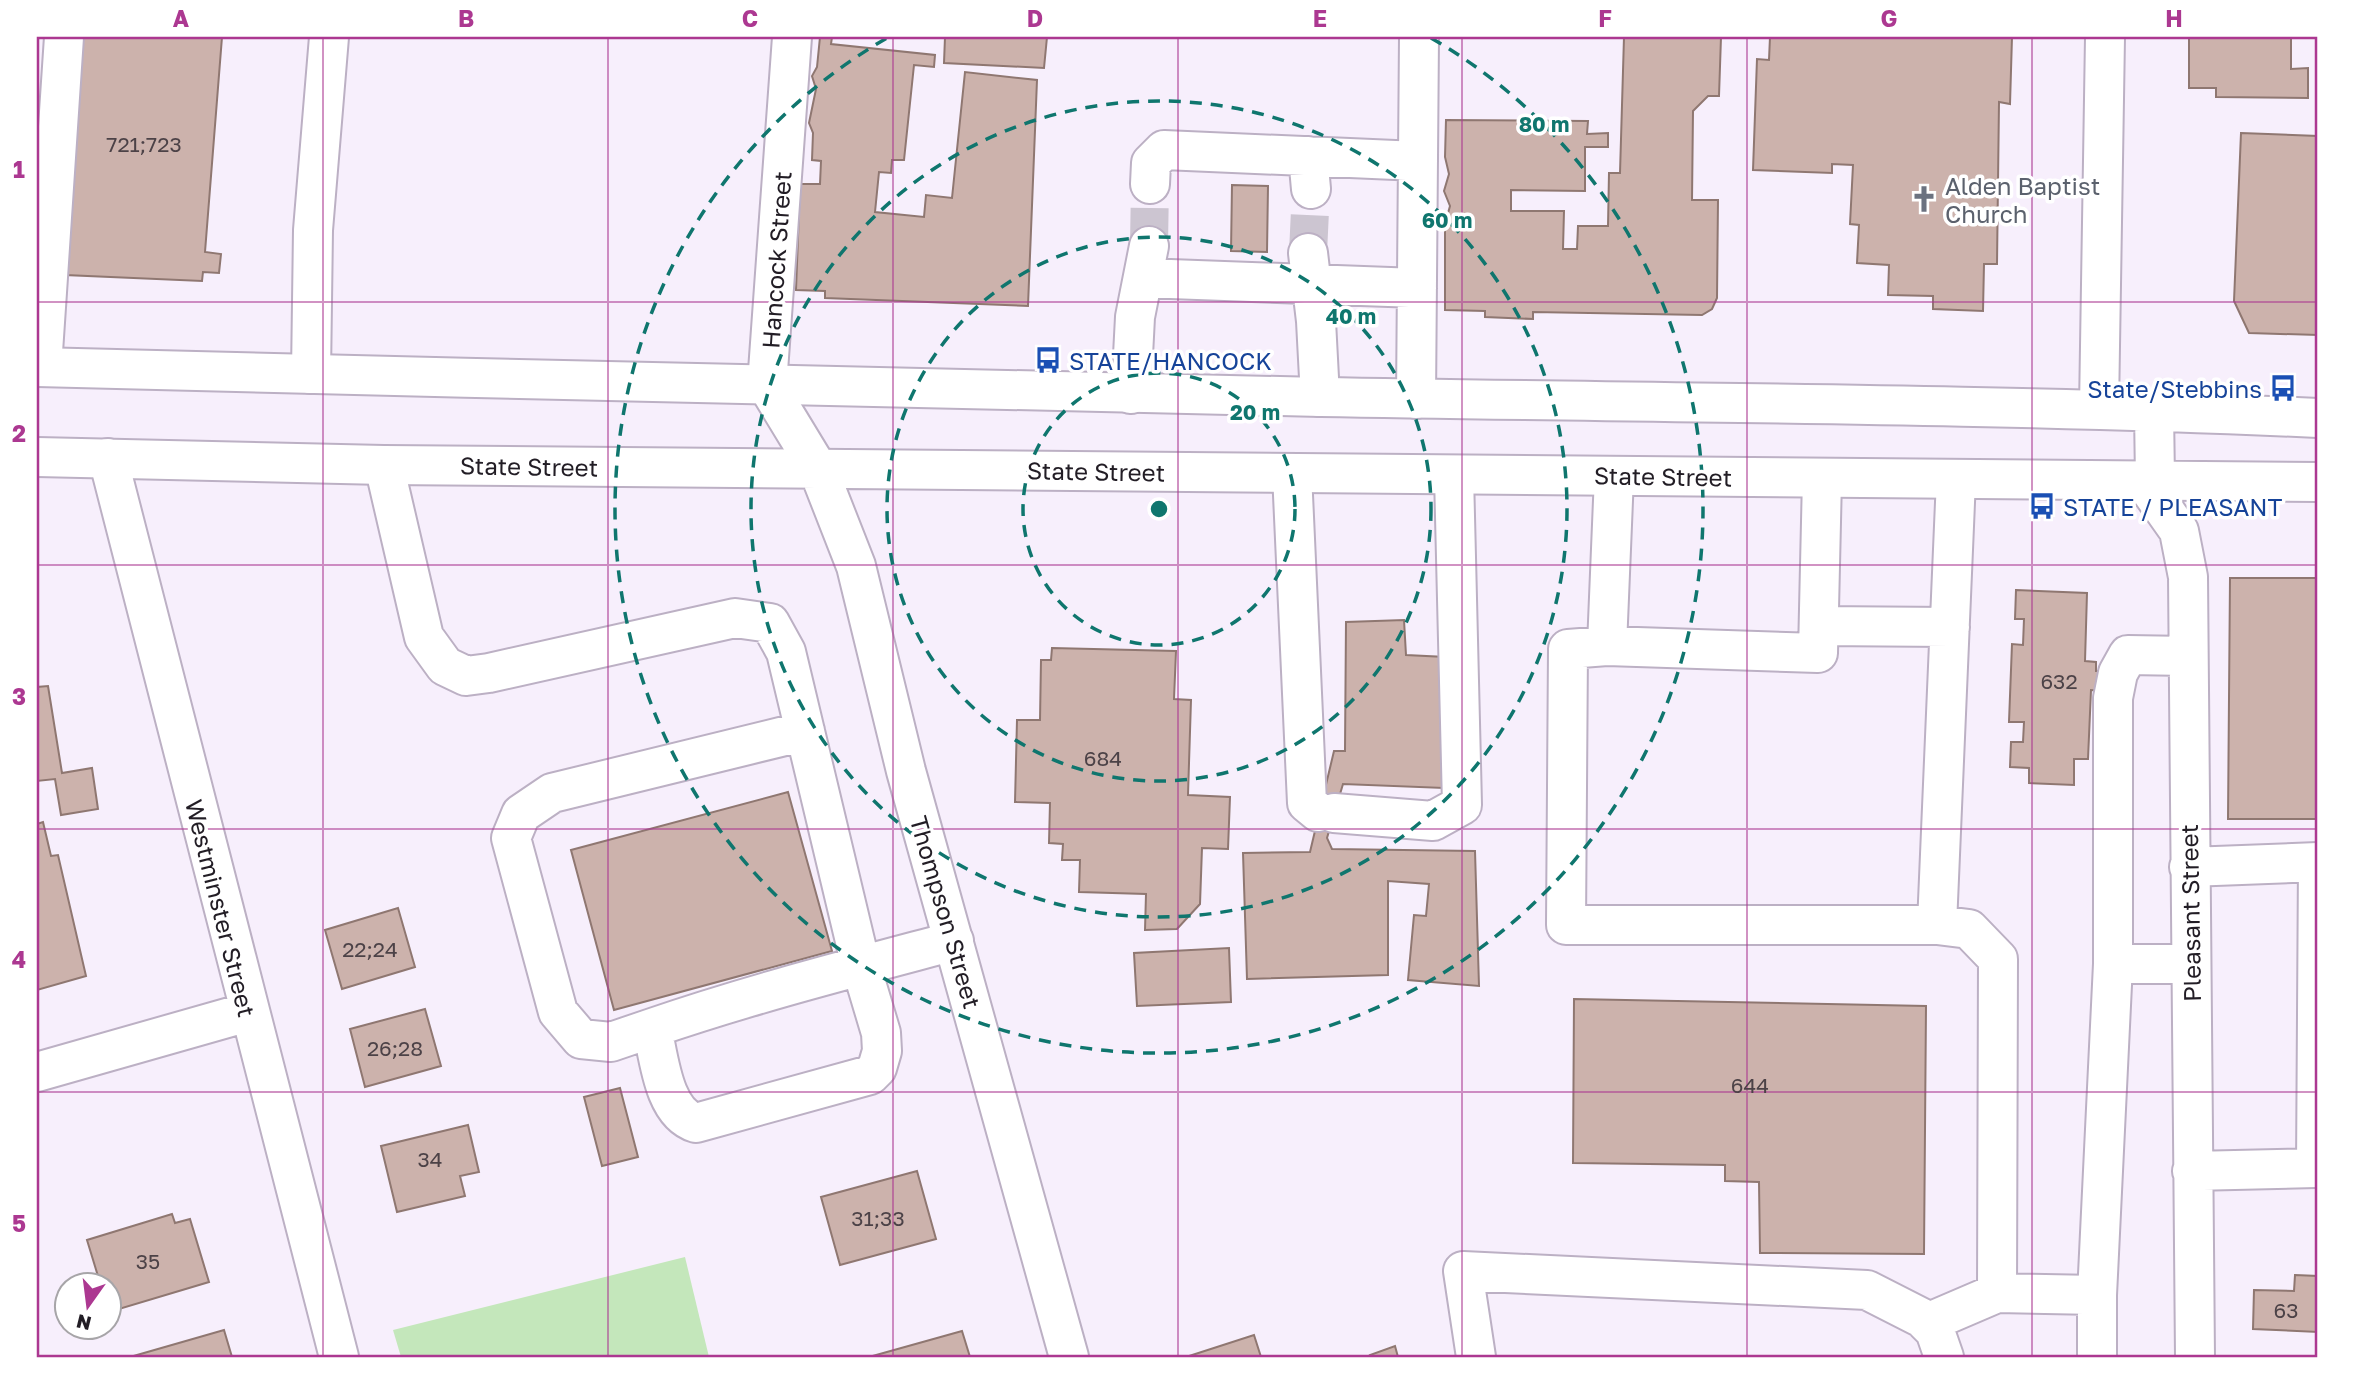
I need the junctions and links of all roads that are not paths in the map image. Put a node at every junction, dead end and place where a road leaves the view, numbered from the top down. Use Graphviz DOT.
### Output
graph roads {
  1 [pos="65,37"];
  2 [pos="329,37"];
  3 [pos="792,37"];
  4 [pos="1419,37"];
  5 [pos="2105,37"];
  6 [pos="1418,161"];
  7 [pos="1150,184"];
  8 [pos="1310,269"];
  9 [pos="1417,288"];
  10 [pos="39,367"];
  11 [pos="311,374"];
  12 [pos="767,385"];
  13 [pos="1131,394"];
  14 [pos="1320,397"];
  15 [pos="1416,399"];
  16 [pos="2099,408"];
  17 [pos="2154,411"];
  18 [pos="2318,418"];
  19 [pos="37,457"];
  20 [pos="108,458"];
  21 [pos="384,465"];
  22 [pos="818,469"];
  23 [pos="1292,473"];
  24 [pos="1454,475"];
  25 [pos="1614,476"];
  26 [pos="1822,478"];
  27 [pos="1956,479"];
  28 [pos="2149,480"];
  29 [pos="2318,482"];
  30 [pos="1819,626"];
  31 [pos="1950,627"];
  32 [pos="1607,646"];
  33 [pos="2188,656"];
  34 [pos="805,731"];
  35 [pos="2189,867"];
  36 [pos="1937,926"];
  37 [pos="954,941"];
  38 [pos="2113,964"];
  39 [pos="2190,964"];
  40 [pos="861,966"];
  41 [pos="248,1012"];
  42 [pos="652,1028"];
  43 [pos="37,1072"];
  44 [pos="2192,1171"];
  45 [pos="1997,1293"];
  46 [pos="2096,1295"];
  47 [pos="1927,1323"];
  48 [pos="338,1357"];
  49 [pos="1069,1357"];
  50 [pos="1476,1357"];
  51 [pos="1944,1357"];
  52 [pos="2097,1357"];
  53 [pos="2195,1357"];
  1 -- 10 [label="main road"];
  2 -- 11 [label="main road"];
  3 -- 12 [label="main road, Hancock Street"];
  4 -- 6 [label="main road"];
  5 -- 16 [label="main road"];
  6 -- 7 [label="main road"];
  6 -- 9 [label="main road"];
  8 -- 9 [label="main road"];
  8 -- 13 [label="main road"];
  8 -- 14 [label="main road"];
  9 -- 15 [label="main road"];
  10 -- 11 [label="main road"];
  11 -- 12 [label="main road"];
  12 -- 13 [label="main road"];
  12 -- 22 [label="main road"];
  13 -- 14 [label="main road"];
  14 -- 15 [label="main road"];
  15 -- 16 [label="main road"];
  16 -- 17 [label="main road"];
  17 -- 18 [label="main road"];
  17 -- 28 [label="main road"];
  19 -- 20 [label="main road, State Street"];
  20 -- 21 [label="main road, State Street"];
  20 -- 41 [label="main road, Westminster Street"];
  21 -- 22 [label="main road, State Street"];
  21 -- 34 [label="main road"];
  22 -- 23 [label="main road, State Street"];
  22 -- 37 [label="main road, Thompson Street"];
  23 -- 24 [label="main road, State Street"];
  23 -- 24 [label="main road"];
  24 -- 25 [label="main road, State Street"];
  25 -- 26 [label="main road, State Street"];
  25 -- 32 [label="main road"];
  26 -- 27 [label="main road, State Street"];
  26 -- 30 [label="main road"];
  27 -- 28 [label="main road, State Street"];
  27 -- 31 [label="main road"];
  28 -- 29 [label="main road, State Street"];
  28 -- 33 [label="main road, Pleasant Street"];
  30 -- 31 [label="main road"];
  30 -- 32 [label="main road"];
  31 -- 36 [label="main road"];
  32 -- 36 [label="main road"];
  33 -- 35 [label="main road, Pleasant Street"];
  33 -- 38 [label="main road"];
  34 -- 40 [label="main road"];
  34 -- 42 [label="main road"];
  35 -- 39 [label="main road, Pleasant Street"];
  35 -- 44 [label="main road"];
  36 -- 45 [label="main road"];
  37 -- 40 [label="main road"];
  37 -- 49 [label="main road, Thompson Street"];
  38 -- 39 [label="main road"];
  38 -- 46 [label="main road"];
  39 -- 44 [label="main road, Pleasant Street"];
  40 -- 42 [label="main road"];
  40 -- 42 [label="main road"];
  41 -- 43 [label="main road"];
  41 -- 48 [label="main road, Westminster Street"];
  44 -- 53 [label="main road, Pleasant Street"];
  45 -- 46 [label="main road"];
  45 -- 47 [label="main road"];
  46 -- 52 [label="main road"];
  47 -- 50 [label="main road"];
  47 -- 51 [label="main road"];
}
